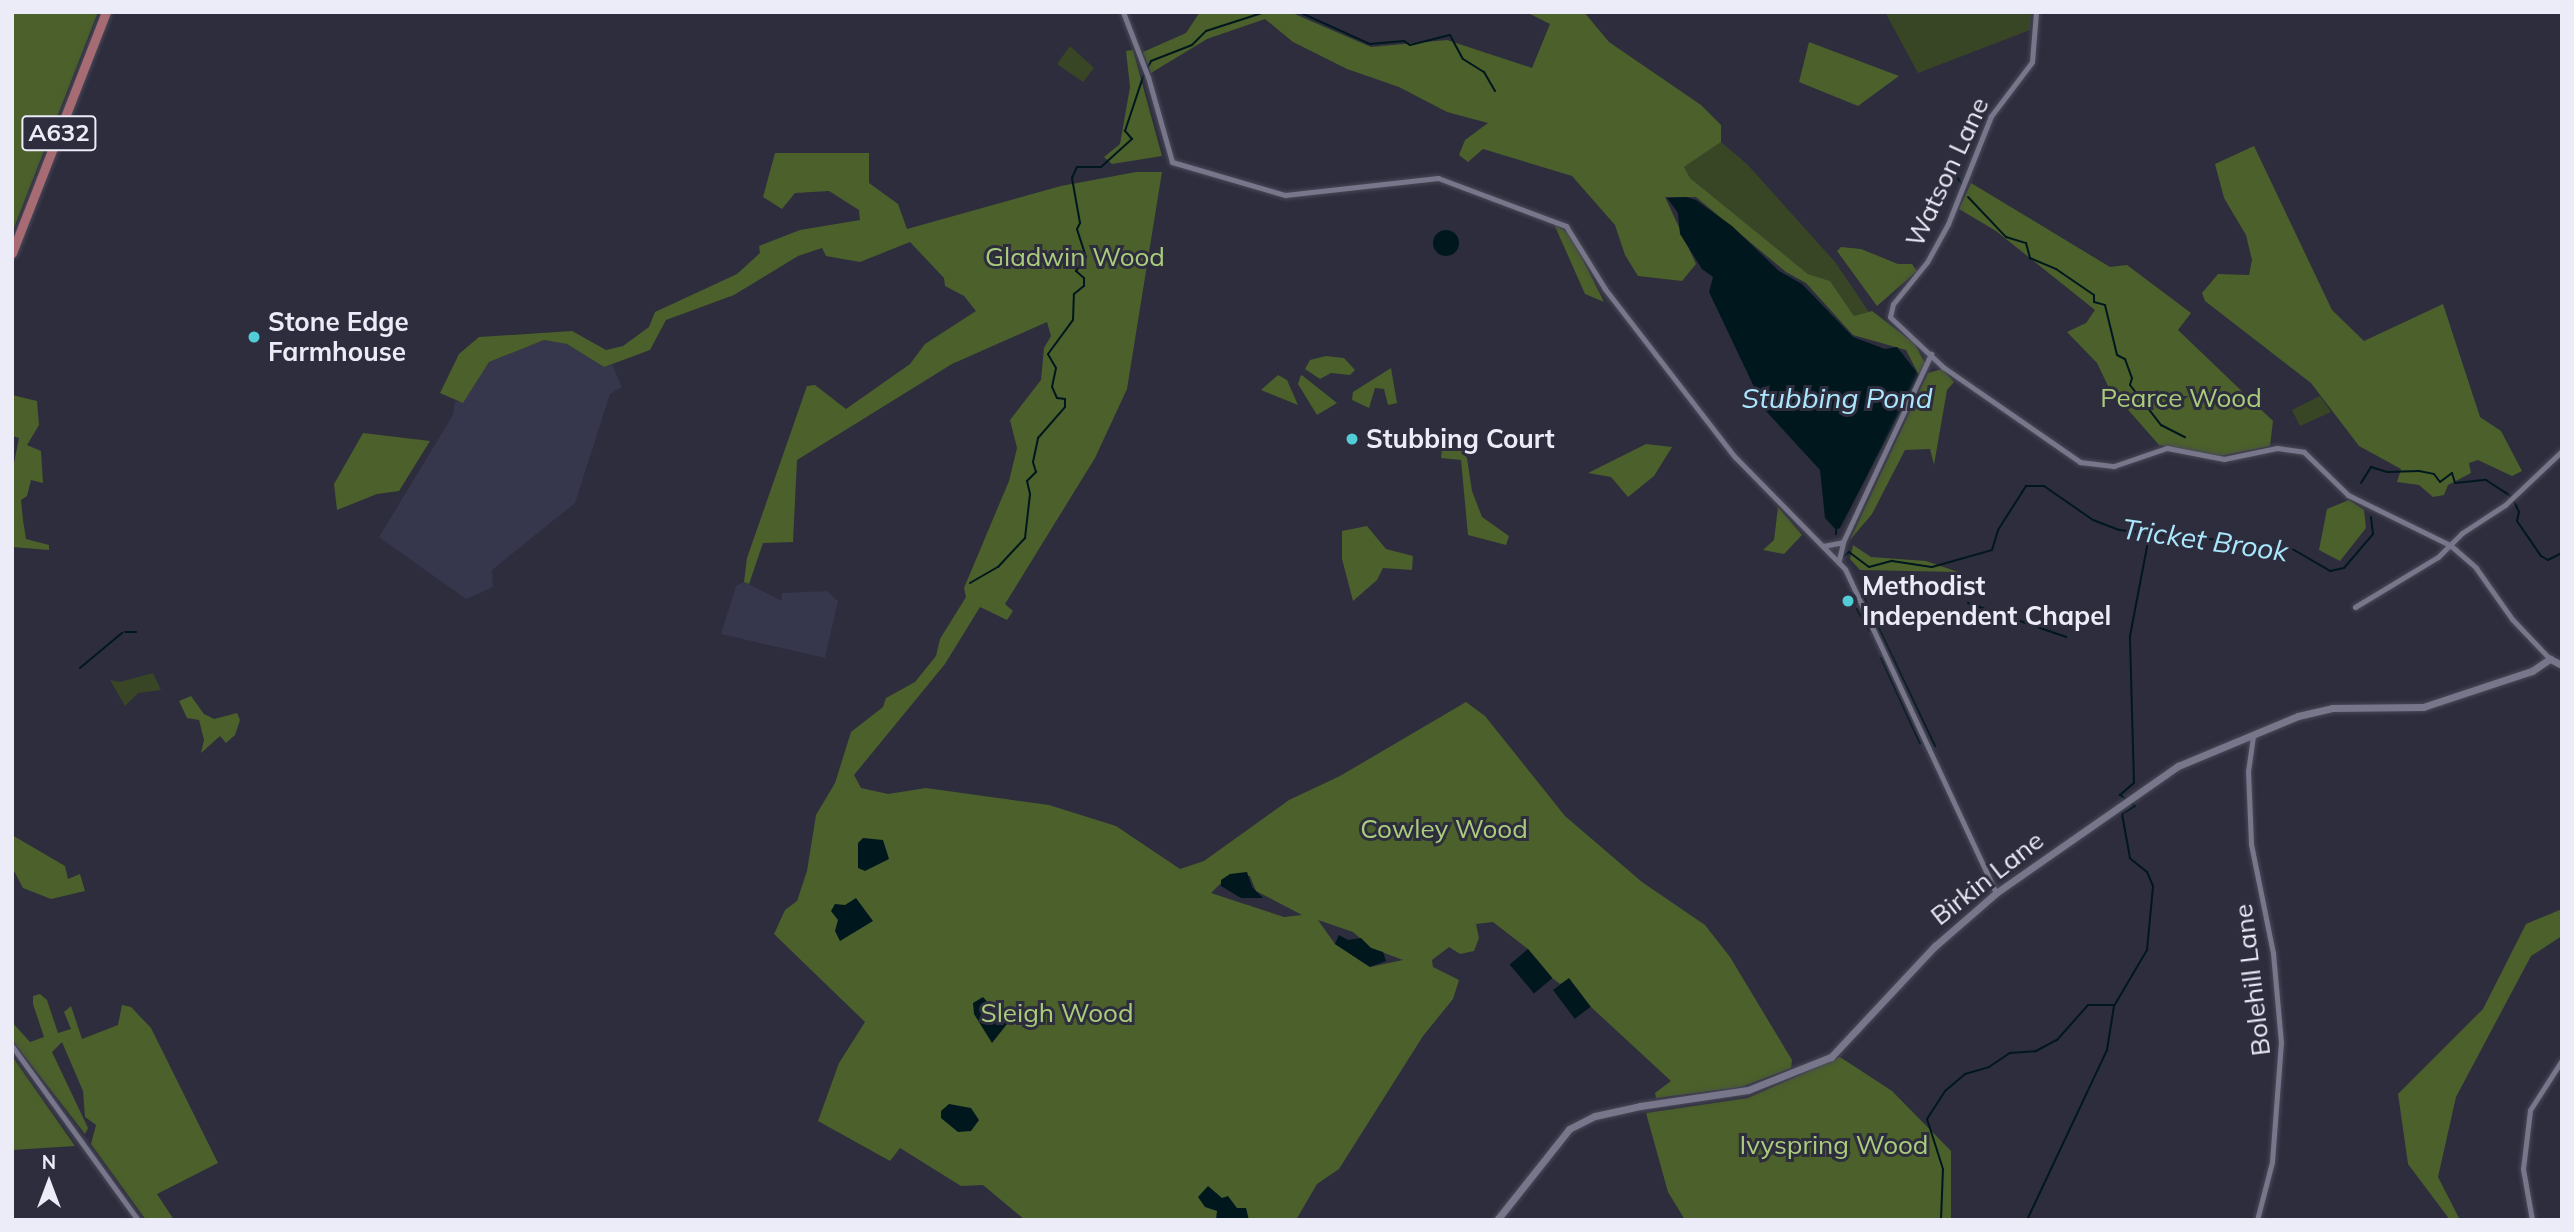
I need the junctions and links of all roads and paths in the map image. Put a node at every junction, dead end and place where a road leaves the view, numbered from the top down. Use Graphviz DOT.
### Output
graph roads {
  1 [pos="106,12"];
  2 [pos="1123,12"];
  3 [pos="2036,12"];
  4 [pos="12,253"];
  5 [pos="1931,354"];
  6 [pos="1943,367"];
  7 [pos="1927,369"];
  8 [pos="2562,451"];
  9 [pos="1843,541"];
  10 [pos="2450,545"];
  11 [pos="1823,546"];
  12 [pos="1839,560"];
  13 [pos="2356,607"];
  14 [pos="2550,659"];
  15 [pos="2562,665"];
  16 [pos="2253,736"];
  17 [pos="1996,893"];
  18 [pos="12,1046"];
  19 [pos="2562,1060"];
  20 [pos="138,1220"];
  21 [pos="1497,1220"];
  22 [pos="2258,1220"];
  23 [pos="2532,1220"];
  1 -- 4 [label="main road, A632"];
  2 -- 11 [label="street"];
  3 -- 5 [label="street, Watson Lane"];
  5 -- 6 [label="street, Watson Lane"];
  5 -- 7 [label="street"];
  6 -- 7 [label="street"];
  6 -- 10 [label="street, Watson Lane"];
  7 -- 9 [label="street"];
  8 -- 10 [label="street"];
  9 -- 11 [label="street"];
  9 -- 12 [label="street"];
  10 -- 13 [label="street"];
  10 -- 14 [label="street, Watson Lane"];
  11 -- 12 [label="street"];
  12 -- 17 [label="street"];
  14 -- 15 [label="street"];
  14 -- 16 [label="street, Birkin Lane"];
  16 -- 17 [label="street, Birkin Lane"];
  16 -- 22 [label="street, Bolehill Lane"];
  17 -- 21 [label="street, Birkin Lane"];
  18 -- 20 [label="street"];
  19 -- 23 [label="street"];
}
